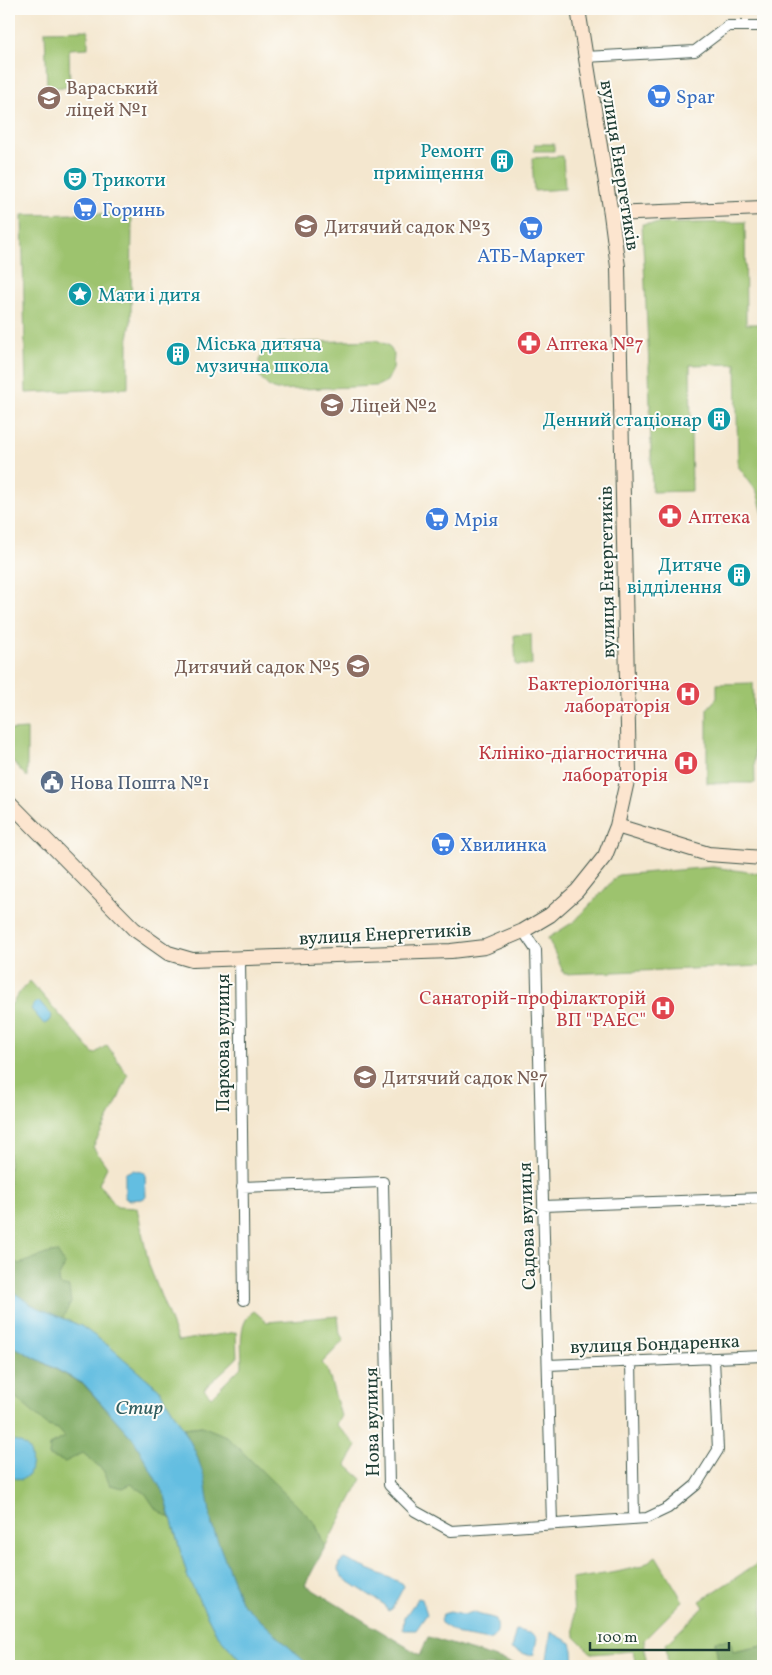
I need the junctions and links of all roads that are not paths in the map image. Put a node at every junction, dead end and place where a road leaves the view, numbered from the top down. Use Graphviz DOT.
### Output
graph roads {
  1 [pos="578,9"];
  2 [pos="763,26"];
  3 [pos="585,57"];
  4 [pos="763,208"];
  5 [pos="611,214"];
  6 [pos="9,802"];
  7 [pos="616,826"];
  8 [pos="763,858"];
  9 [pos="523,931"];
  10 [pos="240,958"];
  11 [pos="242,1187"];
  12 [pos="763,1198"];
  13 [pos="543,1206"];
  14 [pos="244,1300"];
  15 [pos="763,1356"];
  16 [pos="714,1358"];
  17 [pos="631,1361"];
  18 [pos="548,1365"];
  19 [pos="634,1519"];
  20 [pos="552,1524"];
  1 -- 3 [label="street, вулиця Енергетиків"];
  2 -- 3 [label="street"];
  3 -- 5 [label="street, вулиця Енергетиків"];
  4 -- 5 [label="street"];
  5 -- 7 [label="street, вулиця Енергетиків"];
  6 -- 10 [label="street, Паркова вулиця"];
  7 -- 8 [label="street"];
  7 -- 9 [label="street, вулиця Енергетиків"];
  9 -- 10 [label="street, вулиця Енергетиків"];
  9 -- 13 [label="street, Садова вулиця"];
  10 -- 11 [label="street, Паркова вулиця"];
  11 -- 14 [label="street, Паркова вулиця"];
  11 -- 20 [label="street, Нова вулиця"];
  12 -- 13 [label="street"];
  13 -- 18 [label="street, Садова вулиця"];
  15 -- 16 [label="street, вулиця Бондаренка"];
  16 -- 17 [label="street, вулиця Бондаренка"];
  16 -- 19 [label="street, Нова вулиця"];
  17 -- 18 [label="street, вулиця Бондаренка"];
  17 -- 19 [label="street"];
  18 -- 20 [label="street, Садова вулиця"];
  19 -- 20 [label="street, Нова вулиця"];
}
